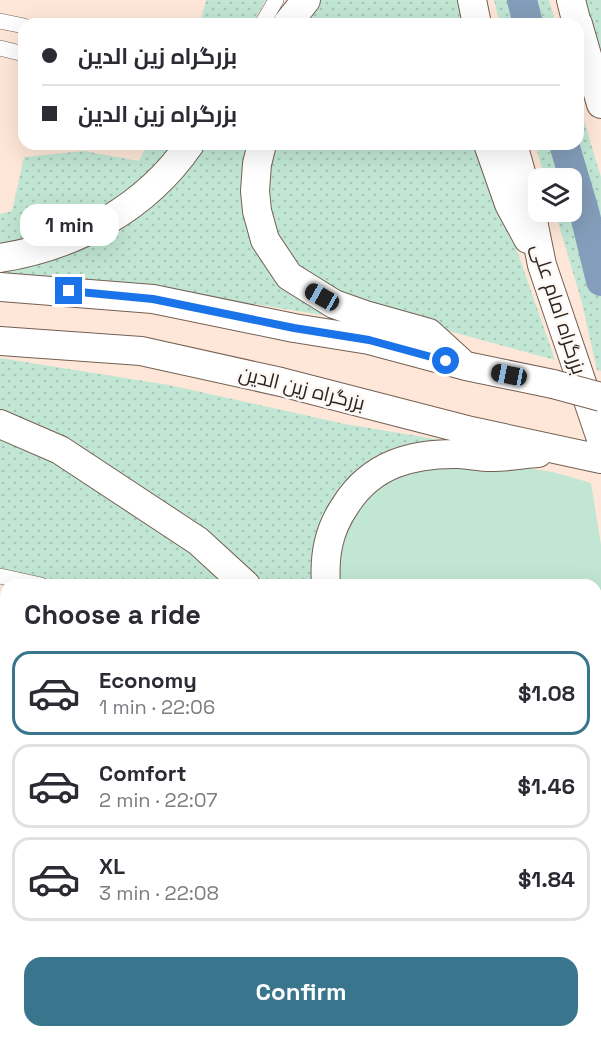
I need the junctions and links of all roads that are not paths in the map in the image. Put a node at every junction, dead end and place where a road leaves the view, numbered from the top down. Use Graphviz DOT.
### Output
graph roads {
  1 [pos="472,0"];
  2 [pos="571,0"];
  3 [pos="292,7"];
  4 [pos="273,18"];
  5 [pos="476,18"];
  6 [pos="576,18"];
  7 [pos="0,21"];
  8 [pos="18,25"];
  9 [pos="584,47"];
  10 [pos="0,48"];
  11 [pos="18,52"];
  12 [pos="601,104"];
  13 [pos="186,150"];
  14 [pos="260,150"];
  15 [pos="490,150"];
  16 [pos="515,150"];
  17 [pos="0,258"];
  18 [pos="542,265"];
  19 [pos="0,287"];
  20 [pos="0,341"];
  21 [pos="465,366"];
  22 [pos="601,397"];
  23 [pos="0,424"];
  24 [pos="601,439"];
  25 [pos="567,450"];
  26 [pos="601,459"];
  27 [pos="239,579"];
  28 [pos="325,579"];
  1 -- 5 [label="highway"];
  2 -- 6 [label="highway"];
  3 -- 4 [label="street"];
  7 -- 8 [label="street"];
  9 -- 12 [label="highway"];
  10 -- 11 [label="street"];
  13 -- 17 [label="highway"];
  14 -- 21 [label="highway"];
  15 -- 18 [label="highway"];
  16 -- 18 [label="highway, بزرگراه امام علی"];
  18 -- 24 [label="highway, بزرگراه امام علی"];
  19 -- 21 [label="highway"];
  20 -- 25 [label="highway, بزرگراه زین الدین"];
  21 -- 22 [label="highway, bridge"];
  23 -- 27 [label="highway"];
  25 -- 26 [label="highway, بزرگراه زین الدین"];
  25 -- 28 [label="highway"];
}
